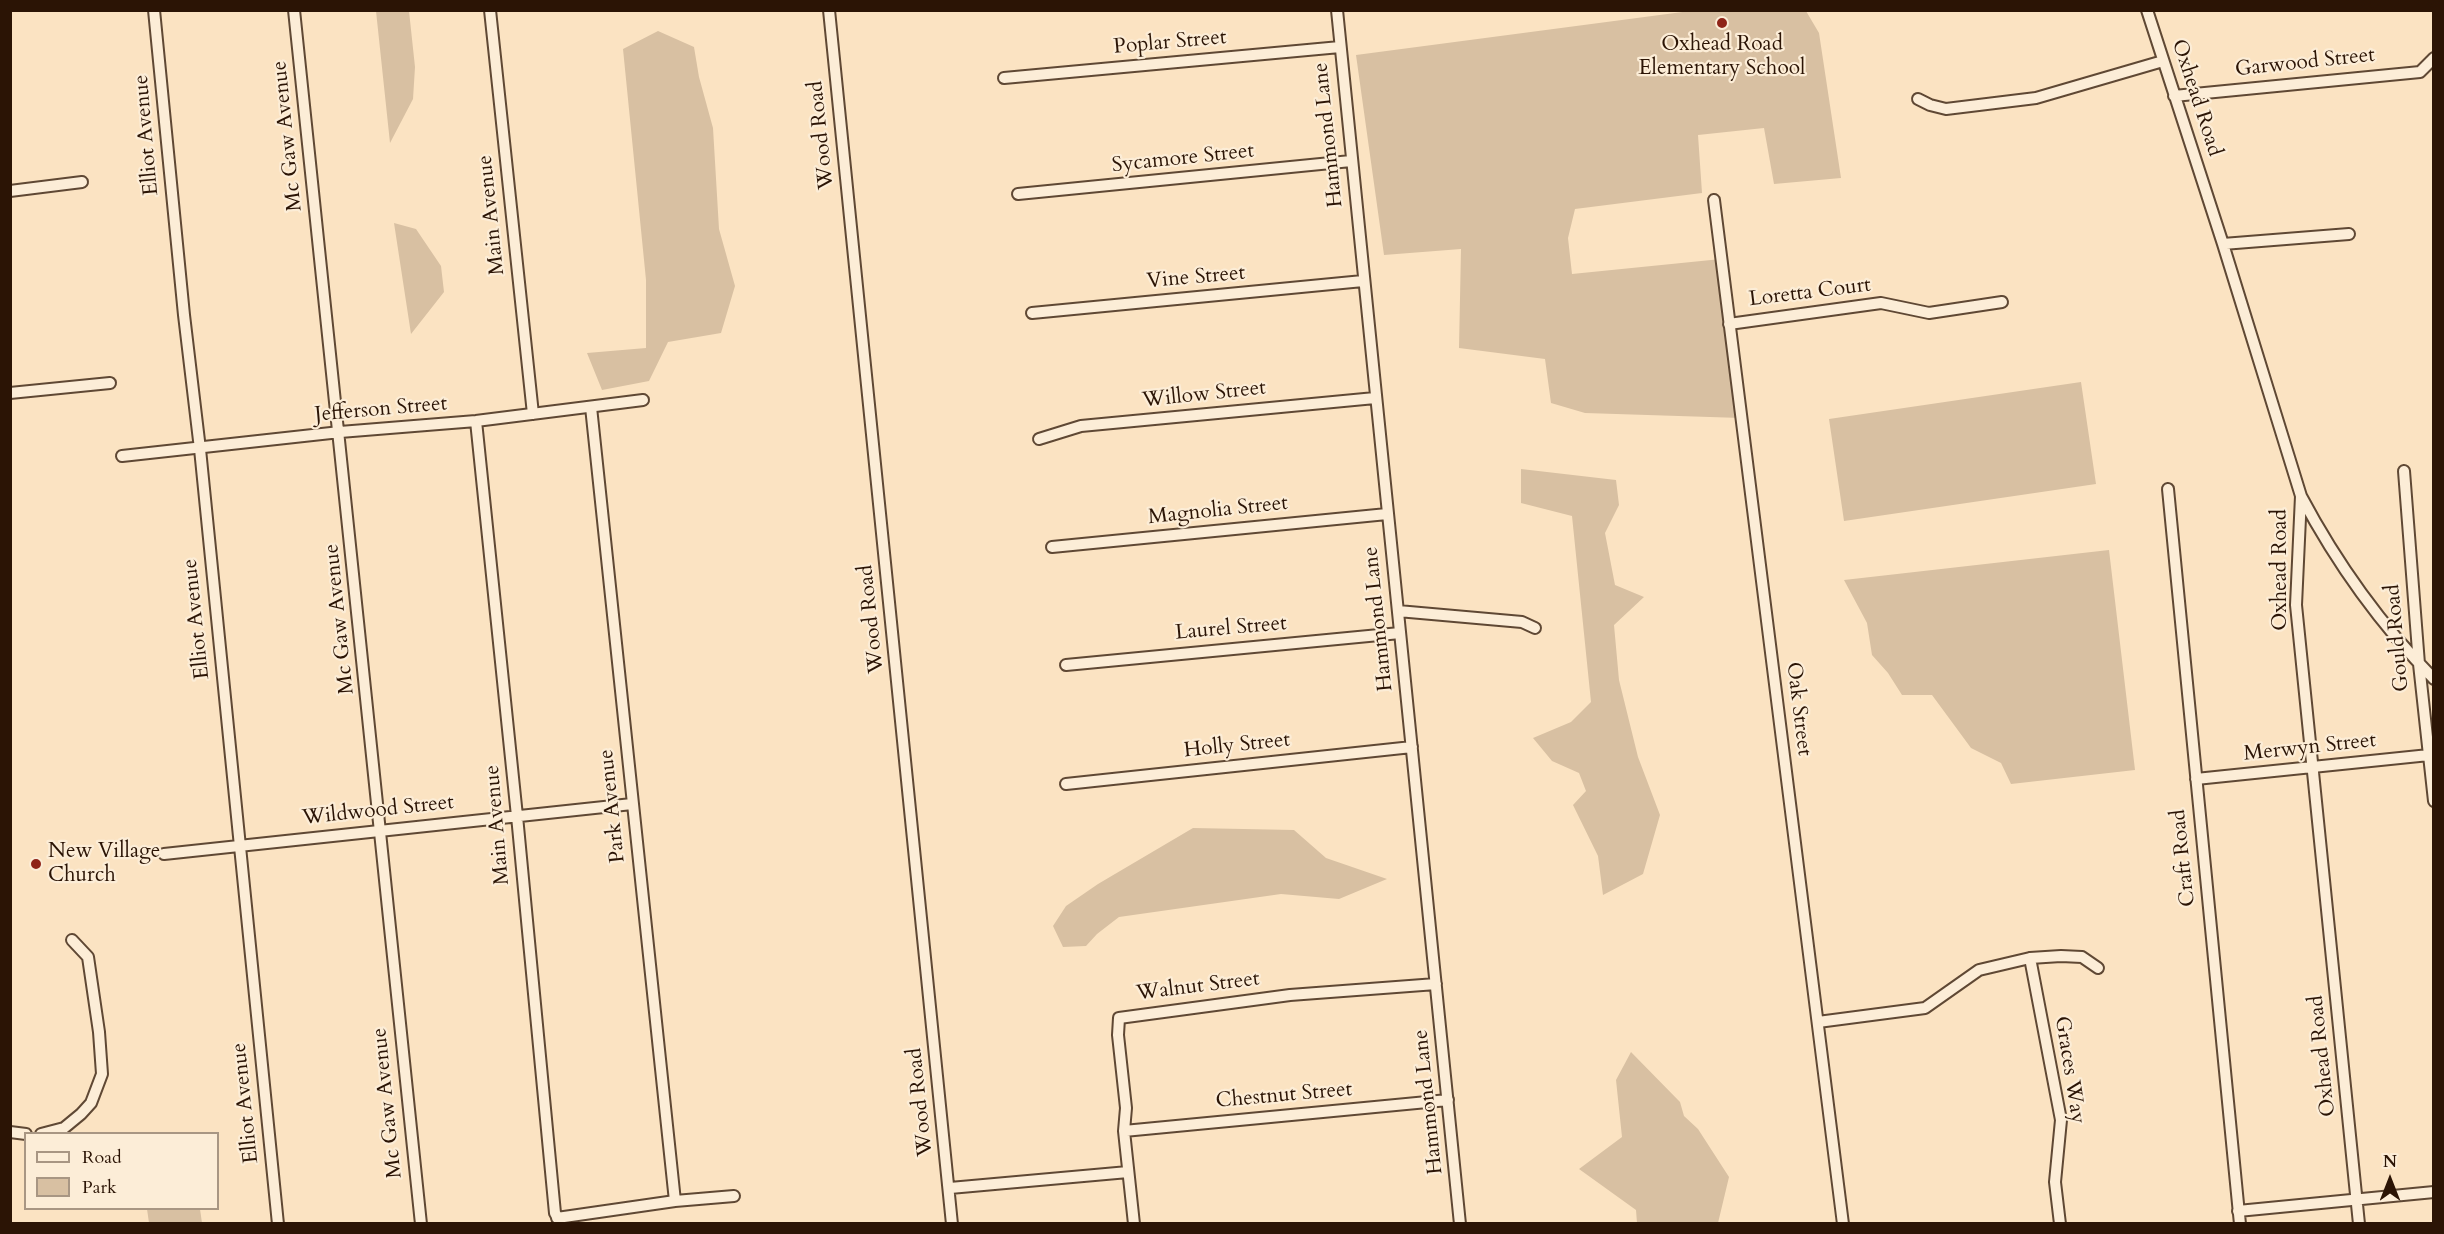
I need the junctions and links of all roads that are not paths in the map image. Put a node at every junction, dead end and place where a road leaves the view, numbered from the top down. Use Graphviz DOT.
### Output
graph roads {
  1 [pos="154,10"];
  2 [pos="294,10"];
  3 [pos="490,10"];
  4 [pos="829,10"];
  5 [pos="1337,10"];
  6 [pos="2147,10"];
  7 [pos="1340,47"];
  8 [pos="2433,58"];
  9 [pos="2163,61"];
  10 [pos="1004,78"];
  11 [pos="2174,96"];
  12 [pos="1918,99"];
  13 [pos="1351,161"];
  14 [pos="82,182"];
  15 [pos="10,191"];
  16 [pos="1018,194"];
  17 [pos="1714,200"];
  18 [pos="2349,234"];
  19 [pos="2223,244"];
  20 [pos="1363,281"];
  21 [pos="2002,302"];
  22 [pos="1032,313"];
  23 [pos="1730,324"];
  24 [pos="110,382"];
  25 [pos="10,393"];
  26 [pos="1375,398"];
  27 [pos="643,400"];
  28 [pos="591,407"];
  29 [pos="533,414"];
  30 [pos="476,421"];
  31 [pos="340,432"];
  32 [pos="1039,440"];
  33 [pos="200,448"];
  34 [pos="122,456"];
  35 [pos="2404,471"];
  36 [pos="2168,489"];
  37 [pos="2301,496"];
  38 [pos="1388,514"];
  39 [pos="1052,547"];
  40 [pos="1398,611"];
  41 [pos="1535,628"];
  42 [pos="1400,633"];
  43 [pos="2419,664"];
  44 [pos="1066,665"];
  45 [pos="2433,679"];
  46 [pos="1412,747"];
  47 [pos="2428,755"];
  48 [pos="2314,767"];
  49 [pos="2196,779"];
  50 [pos="1066,784"];
  51 [pos="2433,801"];
  52 [pos="632,804"];
  53 [pos="517,816"];
  54 [pos="380,831"];
  55 [pos="239,846"];
  56 [pos="164,854"];
  57 [pos="72,940"];
  58 [pos="2030,958"];
  59 [pos="2098,968"];
  60 [pos="1436,984"];
  61 [pos="1818,1022"];
  62 [pos="1448,1100"];
  63 [pos="1124,1131"];
  64 [pos="49,1132"];
  65 [pos="1128,1172"];
  66 [pos="950,1188"];
  67 [pos="2433,1192"];
  68 [pos="734,1196"];
  69 [pos="2356,1198"];
  70 [pos="675,1201"];
  71 [pos="2238,1211"];
  72 [pos="559,1221"];
  73 [pos="278,1224"];
  74 [pos="421,1224"];
  75 [pos="952,1224"];
  76 [pos="1134,1224"];
  77 [pos="1460,1224"];
  78 [pos="1843,1224"];
  79 [pos="2060,1224"];
  80 [pos="2240,1224"];
  81 [pos="2359,1224"];
  1 -- 33 [label="street, Elliot Avenue"];
  2 -- 31 [label="street, Mc Gaw Avenue"];
  3 -- 29 [label="street, Main Avenue"];
  4 -- 66 [label="street, Wood Road"];
  5 -- 7 [label="street, Hammond Lane"];
  6 -- 9 [label="street, Oxhead Road"];
  7 -- 10 [label="street, Poplar Street"];
  7 -- 13 [label="street, Hammond Lane"];
  8 -- 11 [label="street, Garwood Street"];
  9 -- 11 [label="street, Oxhead Road"];
  9 -- 12 [label="street"];
  11 -- 19 [label="street, Oxhead Road"];
  13 -- 16 [label="street, Sycamore Street"];
  13 -- 20 [label="street, Hammond Lane"];
  14 -- 15 [label="street"];
  17 -- 23 [label="street, Oak Street"];
  18 -- 19 [label="street"];
  19 -- 37 [label="street, Oxhead Road"];
  20 -- 22 [label="street, Vine Street"];
  20 -- 26 [label="street, Hammond Lane"];
  21 -- 23 [label="street, Loretta Court"];
  23 -- 61 [label="street, Oak Street"];
  24 -- 25 [label="street"];
  26 -- 32 [label="street, Willow Street"];
  26 -- 38 [label="street, Hammond Lane"];
  27 -- 28 [label="street, Jefferson Street"];
  28 -- 29 [label="street, Jefferson Street"];
  28 -- 52 [label="street, Park Avenue"];
  29 -- 30 [label="street, Jefferson Street"];
  30 -- 31 [label="street, Jefferson Street"];
  30 -- 53 [label="street, Main Avenue"];
  31 -- 33 [label="street, Jefferson Street"];
  31 -- 54 [label="street, Mc Gaw Avenue"];
  33 -- 34 [label="street, Jefferson Street"];
  33 -- 55 [label="street, Elliot Avenue"];
  35 -- 43 [label="street, Gould Road"];
  36 -- 49 [label="street, Craft Road"];
  37 -- 43 [label="street"];
  37 -- 48 [label="street, Oxhead Road"];
  38 -- 39 [label="street, Magnolia Street"];
  38 -- 40 [label="street, Hammond Lane"];
  40 -- 41 [label="street"];
  40 -- 42 [label="street, Hammond Lane"];
  42 -- 44 [label="street, Laurel Street"];
  42 -- 46 [label="street, Hammond Lane"];
  43 -- 45 [label="street"];
  43 -- 47 [label="street, Gould Road"];
  46 -- 50 [label="street, Holly Street"];
  46 -- 60 [label="street, Hammond Lane"];
  47 -- 48 [label="street, Merwyn Street"];
  47 -- 51 [label="street, Gould Road"];
  48 -- 49 [label="street, Merwyn Street"];
  48 -- 69 [label="street, Oxhead Road"];
  49 -- 71 [label="street, Craft Road"];
  52 -- 53 [label="street, Wildwood Street"];
  52 -- 70 [label="street, Park Avenue"];
  53 -- 54 [label="street, Wildwood Street"];
  53 -- 72 [label="street, Main Avenue"];
  54 -- 55 [label="street, Wildwood Street"];
  54 -- 74 [label="street, Mc Gaw Avenue"];
  55 -- 56 [label="street, Wildwood Street"];
  55 -- 73 [label="street, Elliot Avenue"];
  57 -- 64 [label="street"];
  58 -- 59 [label="street"];
  58 -- 61 [label="street"];
  58 -- 79 [label="street, Graces Way"];
  60 -- 62 [label="street, Hammond Lane"];
  60 -- 63 [label="street, Walnut Street"];
  61 -- 78 [label="street, Oak Street"];
  62 -- 63 [label="street, Chestnut Street"];
  62 -- 77 [label="street, Hammond Lane"];
  63 -- 65 [label="street, Walnut Street"];
  65 -- 66 [label="street"];
  65 -- 76 [label="street, Walnut Street"];
  66 -- 75 [label="street, Wood Road"];
  67 -- 69 [label="street"];
  68 -- 70 [label="street"];
  69 -- 71 [label="street"];
  69 -- 81 [label="street, Oxhead Road"];
  70 -- 72 [label="street"];
  71 -- 80 [label="street, Craft Road"];
}
